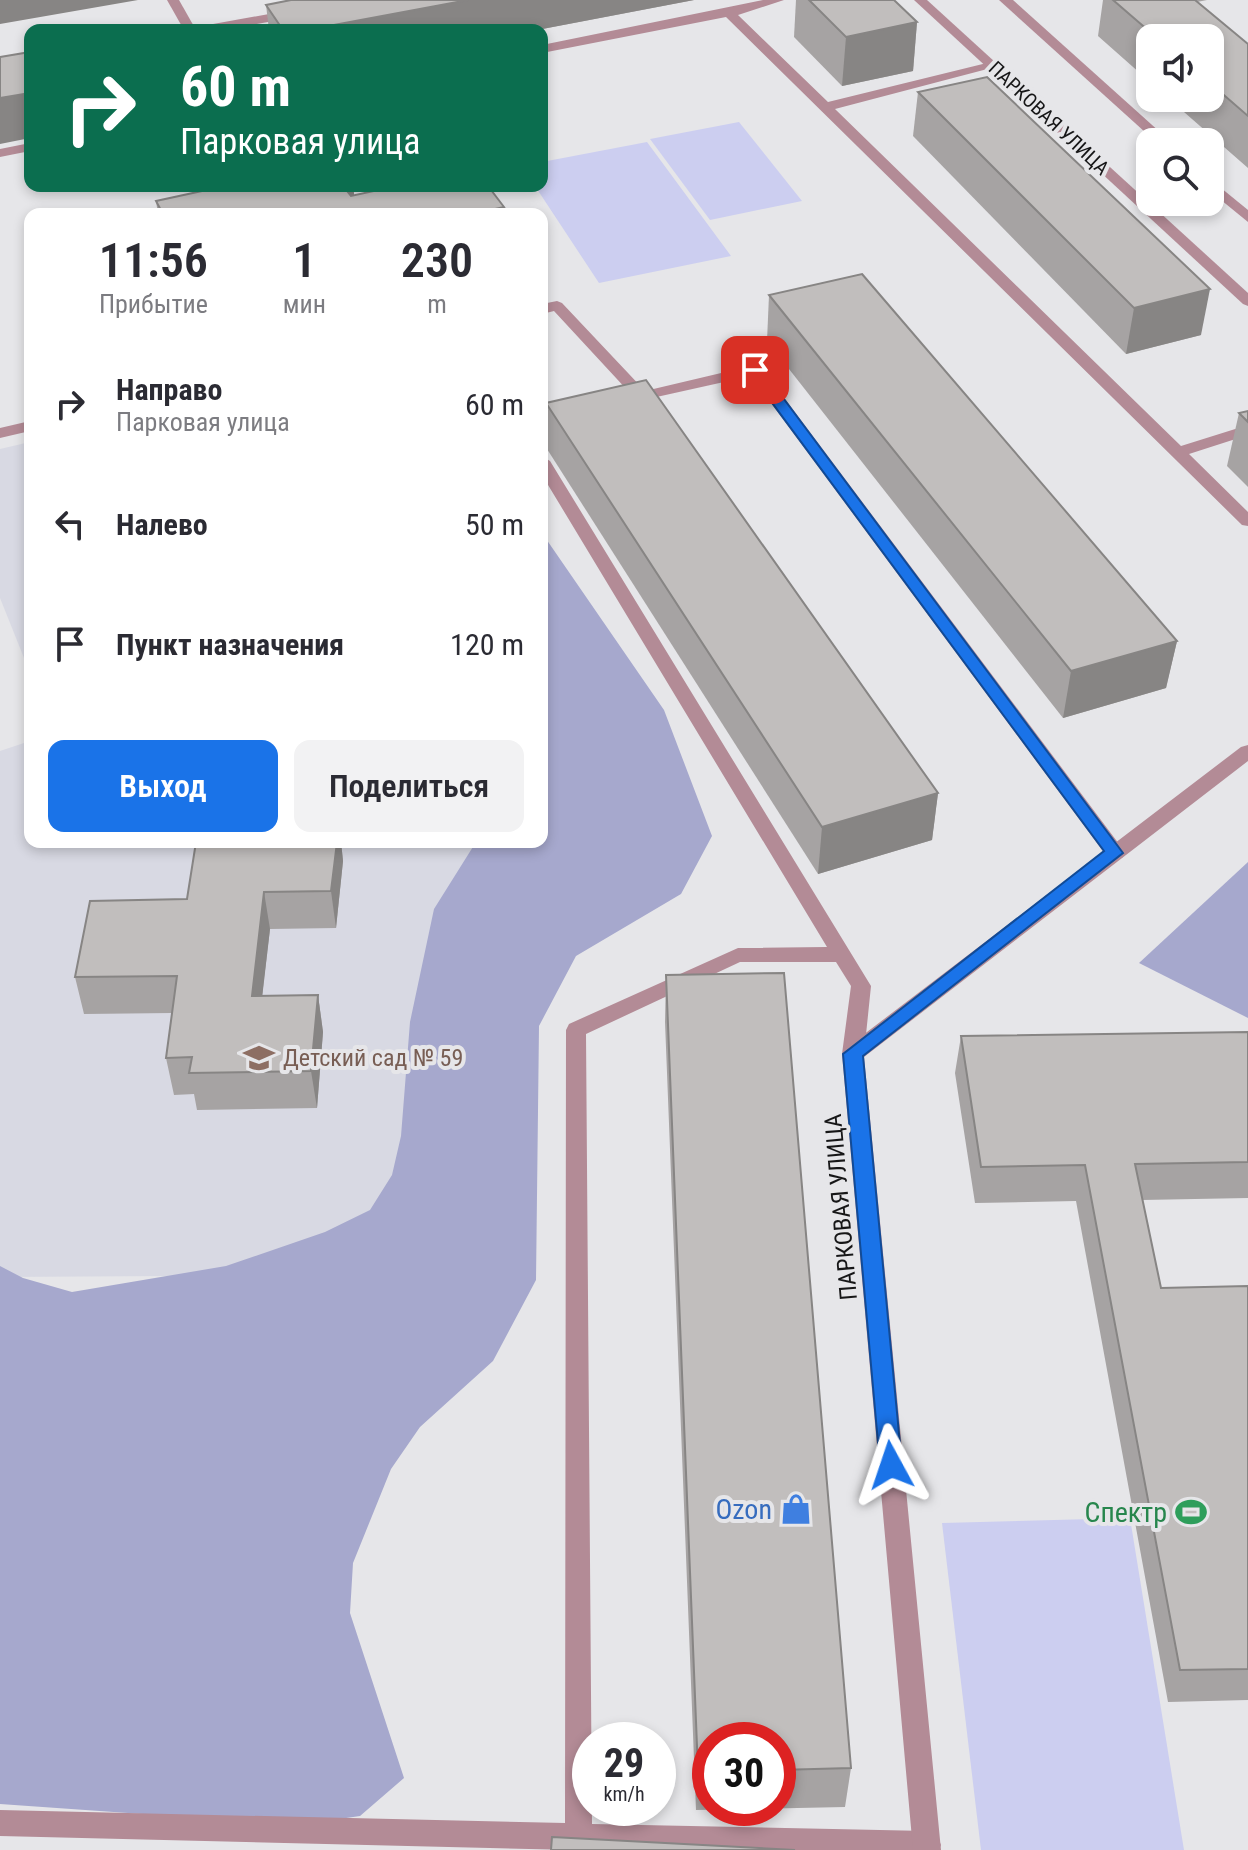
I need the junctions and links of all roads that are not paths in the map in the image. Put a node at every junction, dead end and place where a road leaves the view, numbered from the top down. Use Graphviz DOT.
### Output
graph roads {
  1 [pos="173,0"];
  2 [pos="778,0"];
  3 [pos="920,0"];
  4 [pos="1005,0"];
  5 [pos="308,11"];
  6 [pos="729,13"];
  7 [pos="187,24"];
  8 [pos="238,24"];
  9 [pos="548,48"];
  10 [pos="990,64"];
  11 [pos="825,107"];
  12 [pos="1148,128"];
  13 [pos="24,148"];
  14 [pos="0,153"];
  15 [pos="1224,196"];
  16 [pos="1248,218"];
  17 [pos="1248,301"];
  18 [pos="548,308"];
  19 [pos="584,426"];
  20 [pos="24,427"];
  21 [pos="1248,430"];
  22 [pos="0,433"];
  23 [pos="548,434"];
  24 [pos="1178,452"];
  25 [pos="548,471"];
  26 [pos="1248,521"];
  27 [pos="1248,751"];
  28 [pos="1115,853"];
  29 [pos="842,954"];
  30 [pos="853,1054"];
  31 [pos="0,1823"];
  32 [pos="579,1837"];
  33 [pos="927,1848"];
  1 -- 7 [label="street"];
  2 -- 6 [label="street"];
  3 -- 10 [label="street, ПАРКОВАЯ УЛИЦА"];
  4 -- 12 [label="street"];
  5 -- 8 [label="street"];
  6 -- 9 [label="street"];
  6 -- 11 [label="street"];
  10 -- 11 [label="street"];
  10 -- 17 [label="street, ПАРКОВАЯ УЛИЦА"];
  11 -- 24 [label="street"];
  13 -- 14 [label="street"];
  15 -- 16 [label="street"];
  18 -- 28 [label="street"];
  19 -- 23 [label="street"];
  20 -- 22 [label="street"];
  21 -- 24 [label="street"];
  24 -- 26 [label="street"];
  25 -- 29 [label="street, ПАРКОВАЯ УЛИЦА"];
  27 -- 28 [label="street"];
  28 -- 30 [label="street"];
  29 -- 30 [label="street, ПАРКОВАЯ УЛИЦА"];
  29 -- 32 [label="street"];
  30 -- 33 [label="street, ПАРКОВАЯ УЛИЦА"];
  31 -- 32 [label="street"];
  32 -- 33 [label="street"];
}
